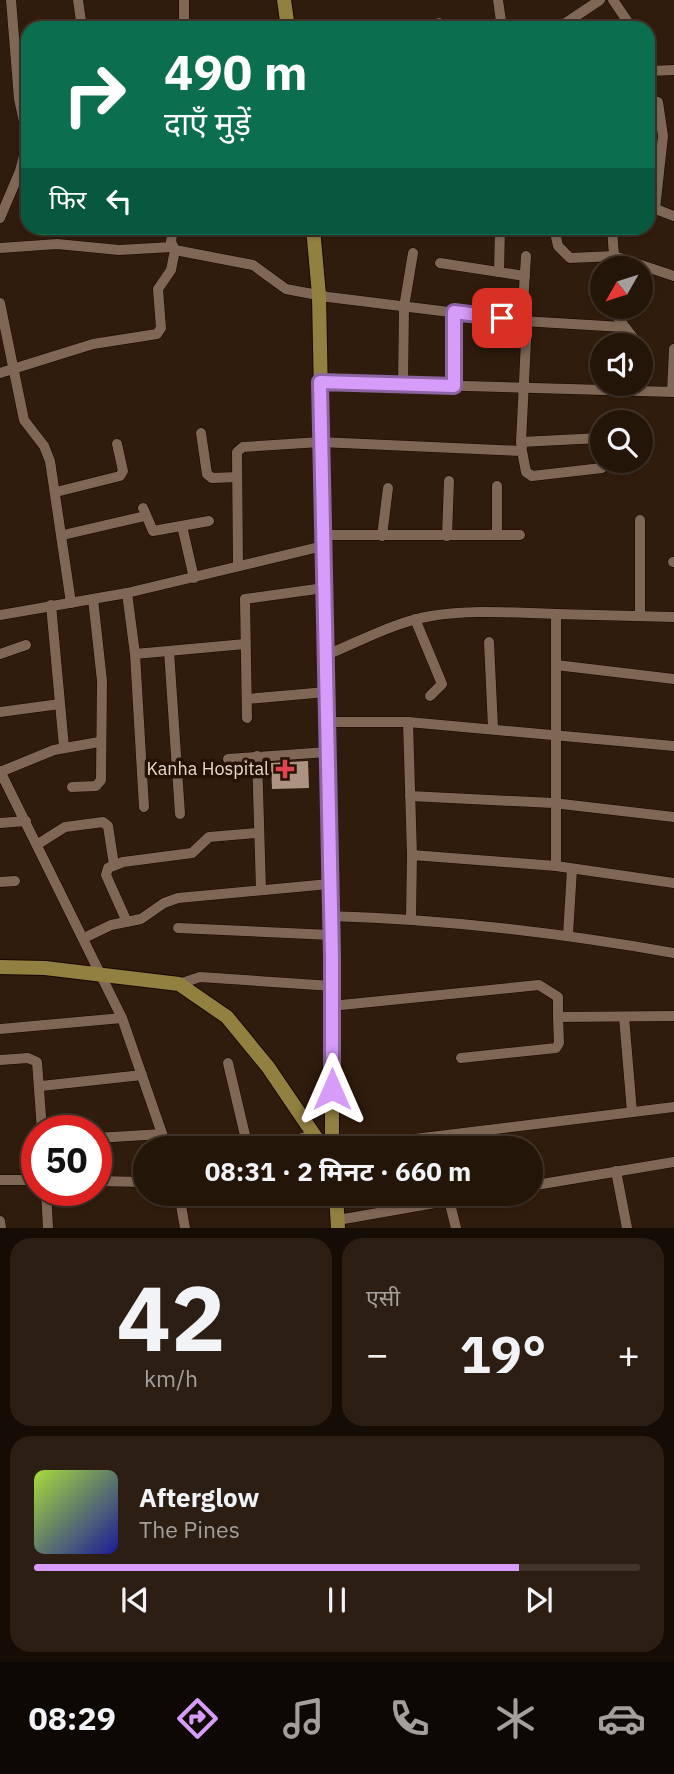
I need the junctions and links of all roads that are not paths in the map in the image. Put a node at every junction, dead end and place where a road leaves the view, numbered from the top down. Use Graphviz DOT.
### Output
graph roads {
  1 [pos="11,0"];
  2 [pos="78,0"];
  3 [pos="184,0"];
  4 [pos="284,0"];
  5 [pos="498,0"];
  6 [pos="613,0"];
  7 [pos="595,1"];
  8 [pos="81,21"];
  9 [pos="184,21"];
  10 [pos="287,21"];
  11 [pos="501,21"];
  12 [pos="568,21"];
  13 [pos="627,21"];
  14 [pos="674,70"];
  15 [pos="655,71"];
  16 [pos="21,94"];
  17 [pos="655,101"];
  18 [pos="21,165"];
  19 [pos="655,180"];
  20 [pos="655,209"];
  21 [pos="674,216"];
  22 [pos="0,218"];
  23 [pos="173,235"];
  24 [pos="314,235"];
  25 [pos="500,235"];
  26 [pos="556,235"];
  27 [pos="612,235"];
  28 [pos="0,248"];
  29 [pos="174,249"];
  30 [pos="413,253"];
  31 [pos="614,256"];
  32 [pos="526,257"];
  33 [pos="590,257"];
  34 [pos="440,264"];
  35 [pos="653,269"];
  36 [pos="499,272"];
  37 [pos="525,276"];
  38 [pos="674,276"];
  39 [pos="319,295"];
  40 [pos="0,303"];
  41 [pos="404,307"];
  42 [pos="454,312"];
  43 [pos="618,319"];
  44 [pos="524,321"];
  45 [pos="623,327"];
  46 [pos="628,333"];
  47 [pos="674,349"];
  48 [pos="13,369"];
  49 [pos="0,373"];
  50 [pos="320,382"];
  51 [pos="402,385"];
  52 [pos="454,386"];
  53 [pos="524,388"];
  54 [pos="673,392"];
  55 [pos="201,433"];
  56 [pos="590,439"];
  57 [pos="320,442"];
  58 [pos="117,444"];
  59 [pos="522,447"];
  60 [pos="590,469"];
  61 [pos="237,477"];
  62 [pos="449,481"];
  63 [pos="497,486"];
  64 [pos="388,488"];
  65 [pos="56,492"];
  66 [pos="640,520"];
  67 [pos="209,521"];
  68 [pos="182,526"];
  69 [pos="62,535"];
  70 [pos="520,535"];
  71 [pos="382,536"];
  72 [pos="447,536"];
  73 [pos="498,536"];
  74 [pos="323,540"];
  75 [pos="238,566"];
  76 [pos="194,578"];
  77 [pos="324,588"];
  78 [pos="127,593"];
  79 [pos="93,599"];
  80 [pos="71,603"];
  81 [pos="51,605"];
  82 [pos="556,614"];
  83 [pos="0,615"];
  84 [pos="640,615"];
  85 [pos="674,617"];
  86 [pos="415,620"];
  87 [pos="489,642"];
  88 [pos="245,644"];
  89 [pos="26,645"];
  90 [pos="169,651"];
  91 [pos="0,654"];
  92 [pos="135,654"];
  93 [pos="324,656"];
  94 [pos="556,665"];
  95 [pos="674,679"];
  96 [pos="326,692"];
  97 [pos="430,696"];
  98 [pos="247,699"];
  99 [pos="60,704"];
  100 [pos="0,712"];
  101 [pos="247,718"];
  102 [pos="326,722"];
  103 [pos="408,722"];
  104 [pos="493,728"];
  105 [pos="556,734"];
  106 [pos="99,742"];
  107 [pos="674,746"];
  108 [pos="64,747"];
  109 [pos="327,752"];
  110 [pos="257,756"];
  111 [pos="228,759"];
  112 [pos="0,771"];
  113 [pos="72,787"];
  114 [pos="410,796"];
  115 [pos="553,803"];
  116 [pos="144,807"];
  117 [pos="180,814"];
  118 [pos="674,817"];
  119 [pos="26,821"];
  120 [pos="0,823"];
  121 [pos="257,833"];
  122 [pos="38,844"];
  123 [pos="412,855"];
  124 [pos="114,864"];
  125 [pos="556,866"];
  126 [pos="572,869"];
  127 [pos="15,881"];
  128 [pos="0,882"];
  129 [pos="674,883"];
  130 [pos="329,884"];
  131 [pos="261,890"];
  132 [pos="330,916"];
  133 [pos="411,918"];
  134 [pos="127,922"];
  135 [pos="177,928"];
  136 [pos="331,935"];
  137 [pos="568,935"];
  138 [pos="84,937"];
  139 [pos="674,953"];
  140 [pos="0,967"];
  141 [pos="102,974"];
  142 [pos="179,984"];
  143 [pos="332,986"];
  144 [pos="331,1006"];
  145 [pos="674,1016"];
  146 [pos="558,1017"];
  147 [pos="624,1017"];
  148 [pos="122,1018"];
  149 [pos="0,1030"];
  150 [pos="461,1058"];
  151 [pos="0,1060"];
  152 [pos="228,1063"];
  153 [pos="142,1075"];
  154 [pos="41,1086"];
  155 [pos="674,1107"];
  156 [pos="632,1112"];
  157 [pos="42,1115"];
  158 [pos="162,1134"];
  159 [pos="315,1134"];
  160 [pos="245,1136"];
  161 [pos="309,1136"];
  162 [pos="329,1136"];
  163 [pos="439,1136"];
  164 [pos="112,1137"];
  165 [pos="674,1162"];
  166 [pos="617,1171"];
  167 [pos="0,1180"];
  168 [pos="21,1180"];
  169 [pos="112,1181"];
  170 [pos="133,1182"];
  171 [pos="543,1184"];
  172 [pos="47,1206"];
  173 [pos="181,1206"];
  174 [pos="337,1206"];
  175 [pos="421,1206"];
  176 [pos="450,1206"];
  177 [pos="0,1221"];
  178 [pos="338,1224"];
  179 [pos="1,1228"];
  180 [pos="48,1228"];
  181 [pos="185,1228"];
  182 [pos="456,1228"];
  183 [pos="627,1228"];
  1 -- 16 [label="street"];
  2 -- 8 [label="street"];
  3 -- 9 [label="street"];
  4 -- 10 [label="main road"];
  5 -- 11 [label="street"];
  6 -- 13 [label="street"];
  7 -- 12 [label="street"];
  14 -- 15 [label="street"];
  17 -- 19 [label="street"];
  18 -- 22 [label="street"];
  20 -- 21 [label="street"];
  23 -- 29 [label="street"];
  24 -- 39 [label="main road"];
  25 -- 36 [label="street"];
  26 -- 33 [label="street"];
  27 -- 31 [label="street"];
  28 -- 29 [label="street"];
  29 -- 39 [label="street"];
  29 -- 48 [label="street"];
  30 -- 41 [label="street"];
  32 -- 37 [label="street"];
  34 -- 36 [label="street"];
  35 -- 38 [label="street"];
  36 -- 37 [label="street"];
  37 -- 44 [label="street"];
  39 -- 41 [label="street"];
  39 -- 50 [label="main road"];
  40 -- 48 [label="street"];
  41 -- 42 [label="street"];
  41 -- 51 [label="street"];
  42 -- 44 [label="street"];
  42 -- 52 [label="street"];
  43 -- 45 [label="street"];
  44 -- 45 [label="street"];
  44 -- 53 [label="street"];
  45 -- 46 [label="street"];
  47 -- 54 [label="street"];
  48 -- 49 [label="street"];
  48 -- 65 [label="street"];
  50 -- 51 [label="street"];
  50 -- 57 [label="main road"];
  51 -- 52 [label="street"];
  52 -- 53 [label="street"];
  53 -- 54 [label="street"];
  53 -- 59 [label="street"];
  55 -- 61 [label="street"];
  56 -- 59 [label="street"];
  57 -- 59 [label="street"];
  57 -- 61 [label="street"];
  57 -- 74 [label="main road"];
  58 -- 65 [label="street"];
  59 -- 60 [label="street"];
  61 -- 75 [label="street"];
  62 -- 72 [label="street"];
  63 -- 73 [label="street"];
  64 -- 71 [label="street"];
  65 -- 69 [label="street"];
  66 -- 84 [label="street"];
  67 -- 68 [label="street"];
  68 -- 69 [label="street"];
  68 -- 76 [label="street"];
  69 -- 80 [label="street"];
  70 -- 73 [label="street"];
  71 -- 72 [label="street"];
  71 -- 74 [label="street"];
  72 -- 73 [label="street"];
  74 -- 75 [label="street"];
  74 -- 77 [label="main road"];
  75 -- 76 [label="street"];
  76 -- 78 [label="street"];
  77 -- 88 [label="street"];
  77 -- 93 [label="main road"];
  78 -- 79 [label="street"];
  78 -- 92 [label="street"];
  79 -- 80 [label="street"];
  79 -- 106 [label="street"];
  80 -- 81 [label="street"];
  81 -- 83 [label="street"];
  81 -- 99 [label="street"];
  82 -- 84 [label="street"];
  82 -- 86 [label="street"];
  82 -- 94 [label="street"];
  84 -- 85 [label="street"];
  86 -- 93 [label="street"];
  86 -- 97 [label="street"];
  87 -- 104 [label="street"];
  88 -- 90 [label="street"];
  88 -- 98 [label="street"];
  89 -- 91 [label="street"];
  90 -- 92 [label="street"];
  90 -- 117 [label="street"];
  92 -- 116 [label="street"];
  93 -- 96 [label="main road"];
  94 -- 95 [label="street"];
  94 -- 105 [label="street"];
  96 -- 98 [label="street"];
  96 -- 102 [label="main road"];
  98 -- 101 [label="street"];
  99 -- 100 [label="street"];
  99 -- 108 [label="street"];
  102 -- 103 [label="street"];
  102 -- 109 [label="main road"];
  103 -- 104 [label="street"];
  103 -- 114 [label="street"];
  104 -- 105 [label="street"];
  105 -- 107 [label="street"];
  105 -- 115 [label="street"];
  106 -- 108 [label="street"];
  106 -- 113 [label="street"];
  108 -- 112 [label="street"];
  109 -- 110 [label="street"];
  109 -- 130 [label="main road"];
  110 -- 111 [label="street"];
  110 -- 121 [label="street"];
  112 -- 119 [label="street"];
  114 -- 115 [label="street"];
  114 -- 123 [label="street"];
  115 -- 118 [label="street"];
  115 -- 125 [label="street"];
  119 -- 120 [label="street"];
  119 -- 122 [label="street"];
  121 -- 124 [label="street"];
  121 -- 131 [label="street"];
  122 -- 124 [label="street"];
  122 -- 138 [label="street"];
  123 -- 125 [label="street"];
  123 -- 133 [label="street"];
  124 -- 134 [label="street"];
  125 -- 126 [label="street"];
  126 -- 129 [label="street"];
  126 -- 137 [label="street"];
  127 -- 128 [label="street"];
  130 -- 131 [label="street"];
  130 -- 132 [label="main road"];
  131 -- 134 [label="street"];
  132 -- 133 [label="street"];
  132 -- 136 [label="main road"];
  133 -- 137 [label="street"];
  134 -- 138 [label="street"];
  135 -- 136 [label="street"];
  136 -- 143 [label="main road"];
  137 -- 139 [label="street"];
  138 -- 141 [label="street"];
  140 -- 141 [label="main road"];
  141 -- 142 [label="main road"];
  141 -- 148 [label="street"];
  142 -- 143 [label="street"];
  142 -- 159 [label="main road"];
  143 -- 144 [label="main road"];
  144 -- 146 [label="street"];
  144 -- 162 [label="main road"];
  145 -- 147 [label="street"];
  146 -- 147 [label="street"];
  146 -- 150 [label="street"];
  147 -- 156 [label="street"];
  148 -- 149 [label="street"];
  148 -- 153 [label="street"];
  151 -- 154 [label="street"];
  152 -- 160 [label="street"];
  153 -- 154 [label="street"];
  153 -- 158 [label="street"];
  154 -- 157 [label="street"];
  155 -- 156 [label="street"];
  156 -- 163 [label="street"];
  158 -- 164 [label="street"];
  159 -- 161 [label="street"];
  165 -- 166 [label="street"];
  166 -- 171 [label="street"];
  166 -- 183 [label="street"];
  167 -- 168 [label="street"];
  169 -- 170 [label="street"];
  172 -- 180 [label="street"];
  173 -- 181 [label="street"];
  174 -- 178 [label="main road"];
  175 -- 178 [label="street"];
  176 -- 182 [label="street"];
  177 -- 179 [label="street"];
}
